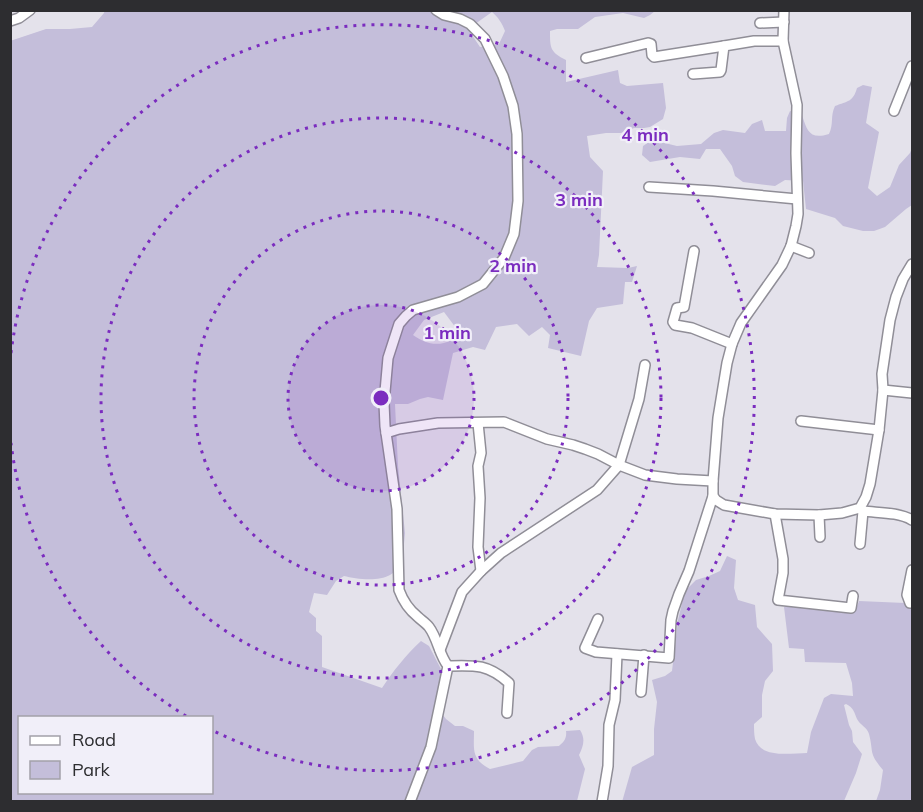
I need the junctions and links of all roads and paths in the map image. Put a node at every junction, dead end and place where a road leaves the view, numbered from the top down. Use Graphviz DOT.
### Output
graph roads {
  1 [pos="30,10"];
  2 [pos="436,10"];
  3 [pos="784,10"];
  4 [pos="10,21"];
  5 [pos="784,22"];
  6 [pos="760,23"];
  7 [pos="783,41"];
  8 [pos="724,46"];
  9 [pos="586,58"];
  10 [pos="912,66"];
  11 [pos="693,75"];
  12 [pos="894,111"];
  13 [pos="648,187"];
  14 [pos="797,199"];
  15 [pos="791,246"];
  16 [pos="694,251"];
  17 [pos="809,253"];
  18 [pos="912,265"];
  19 [pos="732,344"];
  20 [pos="645,365"];
  21 [pos="883,390"];
  22 [pos="912,393"];
  23 [pos="801,421"];
  24 [pos="478,423"];
  25 [pos="879,430"];
  26 [pos="386,433"];
  27 [pos="619,465"];
  28 [pos="713,482"];
  29 [pos="713,496"];
  30 [pos="861,510"];
  31 [pos="772,513"];
  32 [pos="819,515"];
  33 [pos="912,520"];
  34 [pos="820,537"];
  35 [pos="860,544"];
  36 [pos="912,570"];
  37 [pos="481,571"];
  38 [pos="853,596"];
  39 [pos="912,603"];
  40 [pos="598,619"];
  41 [pos="440,650"];
  42 [pos="618,654"];
  43 [pos="644,655"];
  44 [pos="448,666"];
  45 [pos="641,692"];
  46 [pos="507,713"];
  47 [pos="410,801"];
  48 [pos="602,801"];
  1 -- 4 [label="street"];
  2 -- 26 [label="street"];
  3 -- 5 [label="street"];
  5 -- 6 [label="street"];
  5 -- 7 [label="street"];
  7 -- 8 [label="street"];
  7 -- 14 [label="street"];
  8 -- 9 [label="street"];
  8 -- 11 [label="street"];
  10 -- 12 [label="street"];
  13 -- 14 [label="street"];
  14 -- 15 [label="street"];
  15 -- 17 [label="street"];
  15 -- 19 [label="street"];
  16 -- 19 [label="street"];
  18 -- 21 [label="street"];
  19 -- 28 [label="street"];
  20 -- 27 [label="street"];
  21 -- 22 [label="street"];
  21 -- 25 [label="street"];
  23 -- 25 [label="street"];
  24 -- 26 [label="street"];
  24 -- 27 [label="street"];
  24 -- 37 [label="street"];
  25 -- 30 [label="street"];
  26 -- 41 [label="street"];
  27 -- 28 [label="street"];
  27 -- 37 [label="street"];
  28 -- 29 [label="street"];
  29 -- 31 [label="street"];
  29 -- 43 [label="street"];
  30 -- 32 [label="street"];
  30 -- 33 [label="street"];
  30 -- 35 [label="street"];
  31 -- 32 [label="street"];
  31 -- 38 [label="street"];
  32 -- 34 [label="street"];
  36 -- 39 [label="street"];
  37 -- 41 [label="street"];
  40 -- 42 [label="street"];
  41 -- 44 [label="street"];
  42 -- 43 [label="street"];
  42 -- 48 [label="street"];
  43 -- 45 [label="street"];
  44 -- 46 [label="street"];
  44 -- 47 [label="street"];
}
